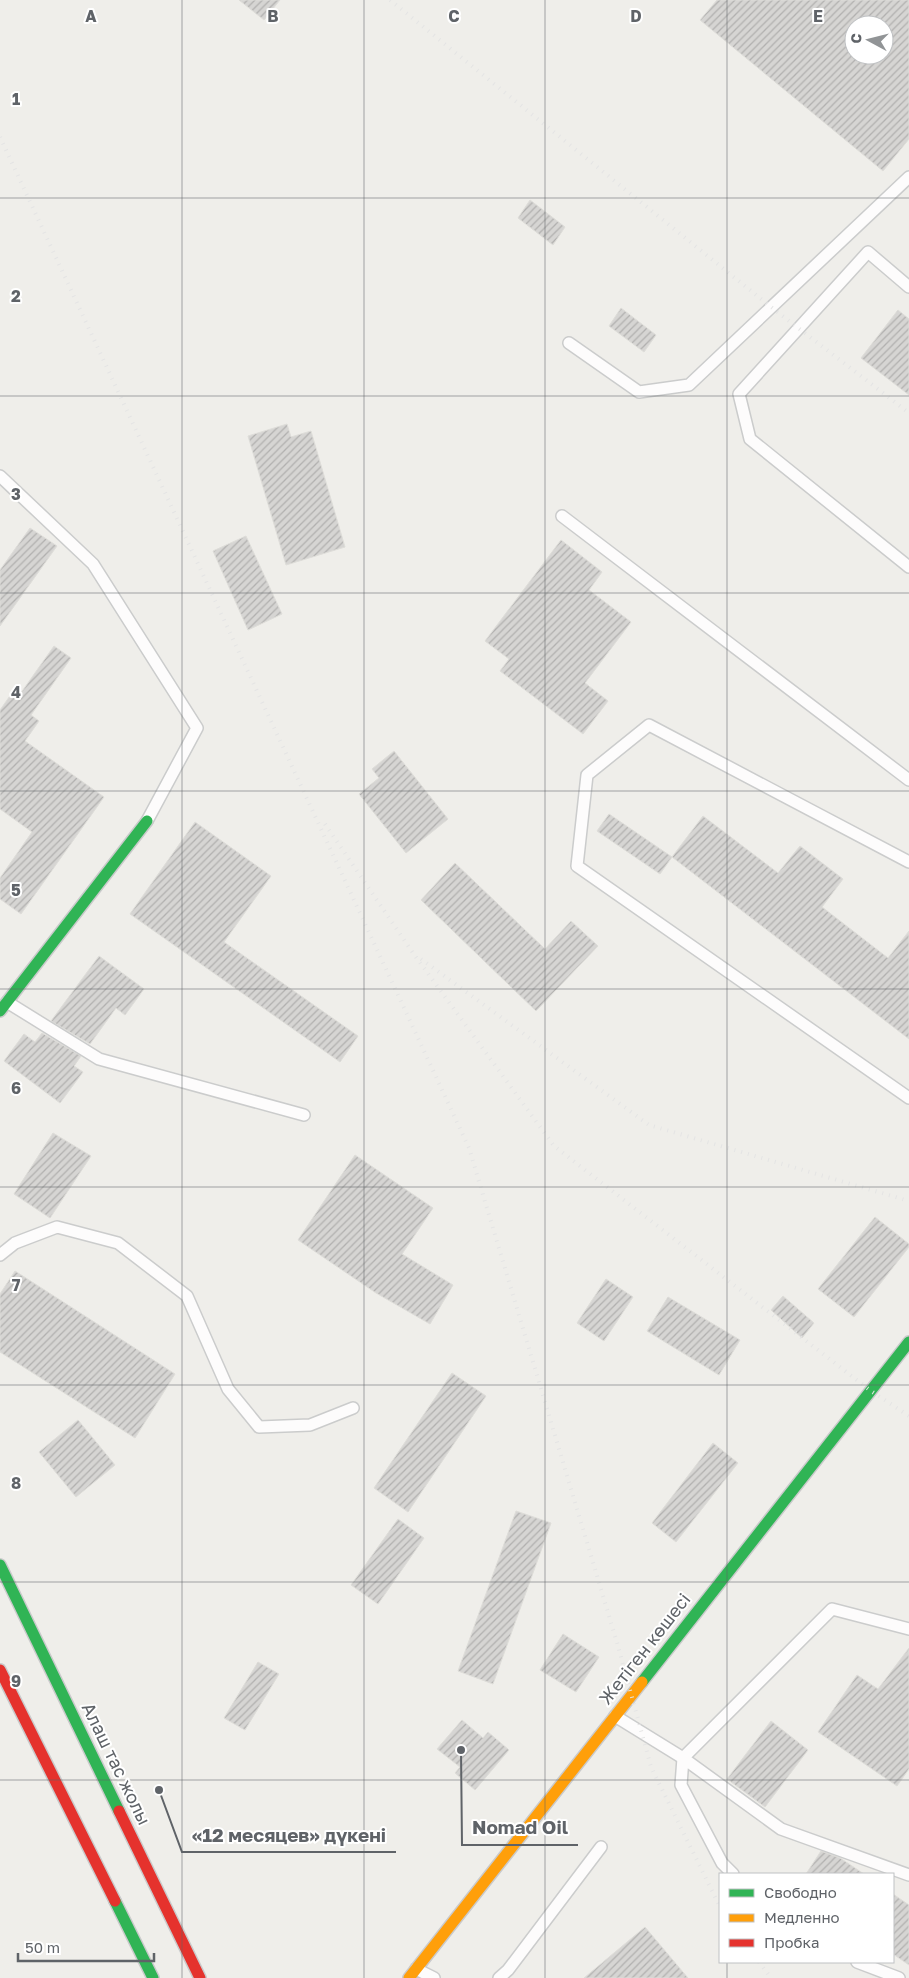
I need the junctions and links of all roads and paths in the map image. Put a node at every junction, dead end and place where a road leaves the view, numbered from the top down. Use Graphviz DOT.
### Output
graph roads {
  1 [pos="909,177"];
  2 [pos="909,286"];
  3 [pos="569,343"];
  4 [pos="0,476"];
  5 [pos="562,516"];
  6 [pos="909,567"];
  7 [pos="909,780"];
  8 [pos="147,821"];
  9 [pos="909,862"];
  10 [pos="3,1006"];
  11 [pos="909,1098"];
  12 [pos="304,1115"];
  13 [pos="0,1255"];
  14 [pos="909,1342"];
  15 [pos="353,1408"];
  16 [pos="0,1566"];
  17 [pos="909,1629"];
  18 [pos="0,1670"];
  19 [pos="615,1716"];
  20 [pos="683,1758"];
  21 [pos="601,1847"];
  22 [pos="732,1873"];
  23 [pos="909,1875"];
  24 [pos="860,1963"];
  25 [pos="412,1974"];
  26 [pos="153,1978"];
  27 [pos="200,1978"];
  28 [pos="434,1978"];
  29 [pos="500,1978"];
  30 [pos="899,1978"];
  1 -- 3 [label="lane"];
  2 -- 6 [label="lane"];
  4 -- 8 [label="lane"];
  5 -- 7 [label="lane"];
  8 -- 10 [label="street"];
  9 -- 11 [label="lane"];
  10 -- 12 [label="lane"];
  13 -- 15 [label="lane"];
  14 -- 19 [label="street, Жетіген көшесі"];
  16 -- 27 [label="street, Алаш тас жолы"];
  17 -- 20 [label="lane"];
  18 -- 26 [label="street"];
  19 -- 20 [label="lane"];
  19 -- 25 [label="street, Жетіген көшесі"];
  20 -- 22 [label="lane"];
  20 -- 23 [label="lane"];
  21 -- 29 [label="lane"];
  24 -- 30 [label="lane"];
  25 -- 28 [label="lane"];
}
